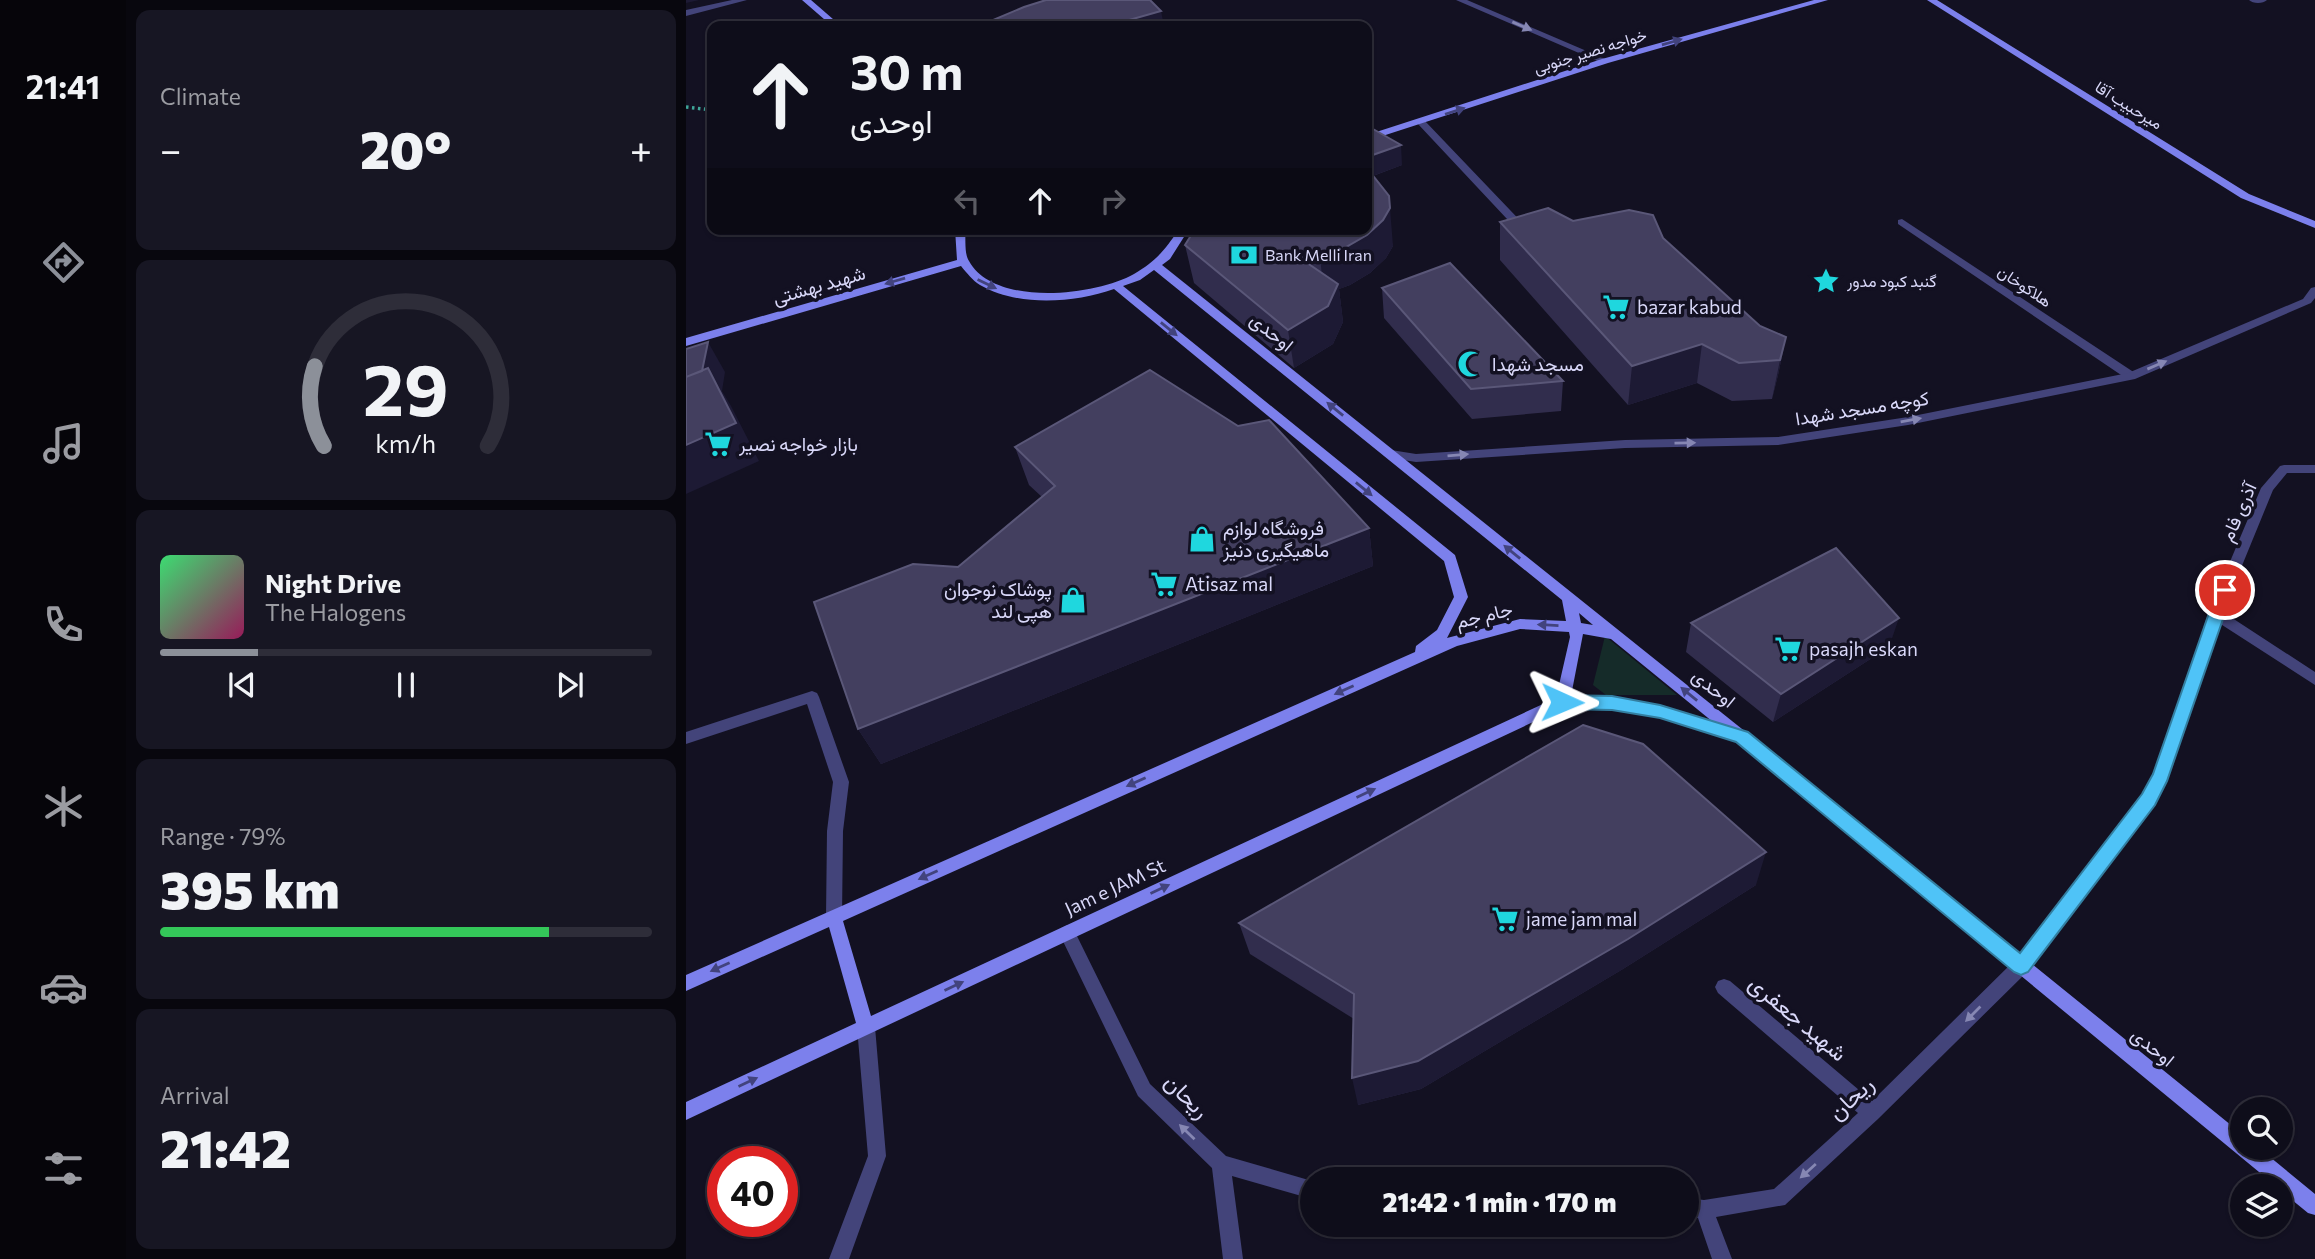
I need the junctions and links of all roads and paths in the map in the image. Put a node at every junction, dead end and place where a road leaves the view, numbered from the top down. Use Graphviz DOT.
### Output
graph roads {
  1 [pos="743,0"];
  2 [pos="806,0"];
  3 [pos="1460,0"];
  4 [pos="1824,0"];
  5 [pos="1931,0"];
  6 [pos="2253,0"];
  7 [pos="2263,0"];
  8 [pos="686,13"];
  9 [pos="831,21"];
  10 [pos="1605,61"];
  11 [pos="686,107"];
  12 [pos="707,109"];
  13 [pos="1421,122"];
  14 [pos="1372,137"];
  15 [pos="1902,222"];
  16 [pos="2315,225"];
  17 [pos="959,235"];
  18 [pos="1181,235"];
  19 [pos="1535,242"];
  20 [pos="961,261"];
  21 [pos="1156,266"];
  22 [pos="1117,286"];
  23 [pos="2312,298"];
  24 [pos="686,342"];
  25 [pos="2131,376"];
  26 [pos="1391,454"];
  27 [pos="2315,469"];
  28 [pos="1568,597"];
  29 [pos="2215,614"];
  30 [pos="1574,626"];
  31 [pos="1615,636"];
  32 [pos="1406,662"];
  33 [pos="2315,679"];
  34 [pos="1562,702"];
  35 [pos="686,737"];
  36 [pos="1742,737"];
  37 [pos="834,917"];
  38 [pos="1067,933"];
  39 [pos="2021,966"];
  40 [pos="686,983"];
  41 [pos="1724,987"];
  42 [pos="866,1027"];
  43 [pos="686,1111"];
  44 [pos="1872,1113"];
  45 [pos="2230,1136"];
  46 [pos="2259,1160"];
  47 [pos="1221,1164"];
  48 [pos="1300,1187"];
  49 [pos="2315,1206"];
  50 [pos="1699,1208"];
  51 [pos="1699,1216"];
  52 [pos="839,1259"];
  53 [pos="1233,1259"];
  54 [pos="1722,1259"];
  1 -- 8 [label="street"];
  2 -- 9 [label="street"];
  3 -- 10 [label="street, one-way"];
  10 -- 4 [label="street, خواجه نصیر جنوبی, one-way"];
  5 -- 16 [label="street, میرحبیب آقا"];
  6 -- 7 [label="street"];
  13 -- 10 [label="street, خواجه نصیر جنوبی, one-way"];
  11 -- 12 [label="path"];
  13 -- 14 [label="street, خواجه نصیر جنوبی"];
  13 -- 19 [label="street"];
  15 -- 25 [label="street, هلاکوخان"];
  17 -- 20 [label="street"];
  18 -- 21 [label="street"];
  20 -- 22 [label="street, one-way"];
  20 -- 24 [label="street, شهید بهشتی, one-way"];
  21 -- 22 [label="street"];
  26 -- 21 [label="street, اوحدی, one-way"];
  22 -- 32 [label="street, one-way"];
  25 -- 23 [label="street, کوچه مسجد شهدا, one-way"];
  26 -- 25 [label="street, کوچه مسجد شهدا, one-way"];
  28 -- 26 [label="street, اوحدی, one-way"];
  27 -- 29 [label="street, آذری فام"];
  28 -- 30 [label="street"];
  28 -- 31 [label="street, اوحدی"];
  29 -- 33 [label="street"];
  29 -- 39 [label="street, آذری فام"];
  30 -- 31 [label="street, جام جم"];
  30 -- 32 [label="street, جام جم, one-way"];
  30 -- 34 [label="street"];
  36 -- 31 [label="street, اوحدی, one-way"];
  32 -- 37 [label="street, one-way"];
  34 -- 36 [label="street"];
  38 -- 34 [label="street, Jam e JAM St, one-way"];
  35 -- 37 [label="street"];
  36 -- 39 [label="street, اوحدی"];
  37 -- 40 [label="street, one-way"];
  37 -- 42 [label="street"];
  42 -- 38 [label="street, Jam e JAM St, one-way"];
  47 -- 38 [label="street, ریحان, one-way"];
  39 -- 44 [label="street, ریحان, one-way"];
  39 -- 45 [label="street, اوحدی"];
  41 -- 44 [label="street, شهید جعفری"];
  43 -- 42 [label="street, Jam e JAM St, one-way"];
  42 -- 52 [label="street"];
  44 -- 50 [label="street, ریحان, one-way"];
  46 -- 49 [label="street, اوحدی"];
  47 -- 48 [label="street, ریحان"];
  47 -- 53 [label="street"];
  51 -- 54 [label="street"];
}
